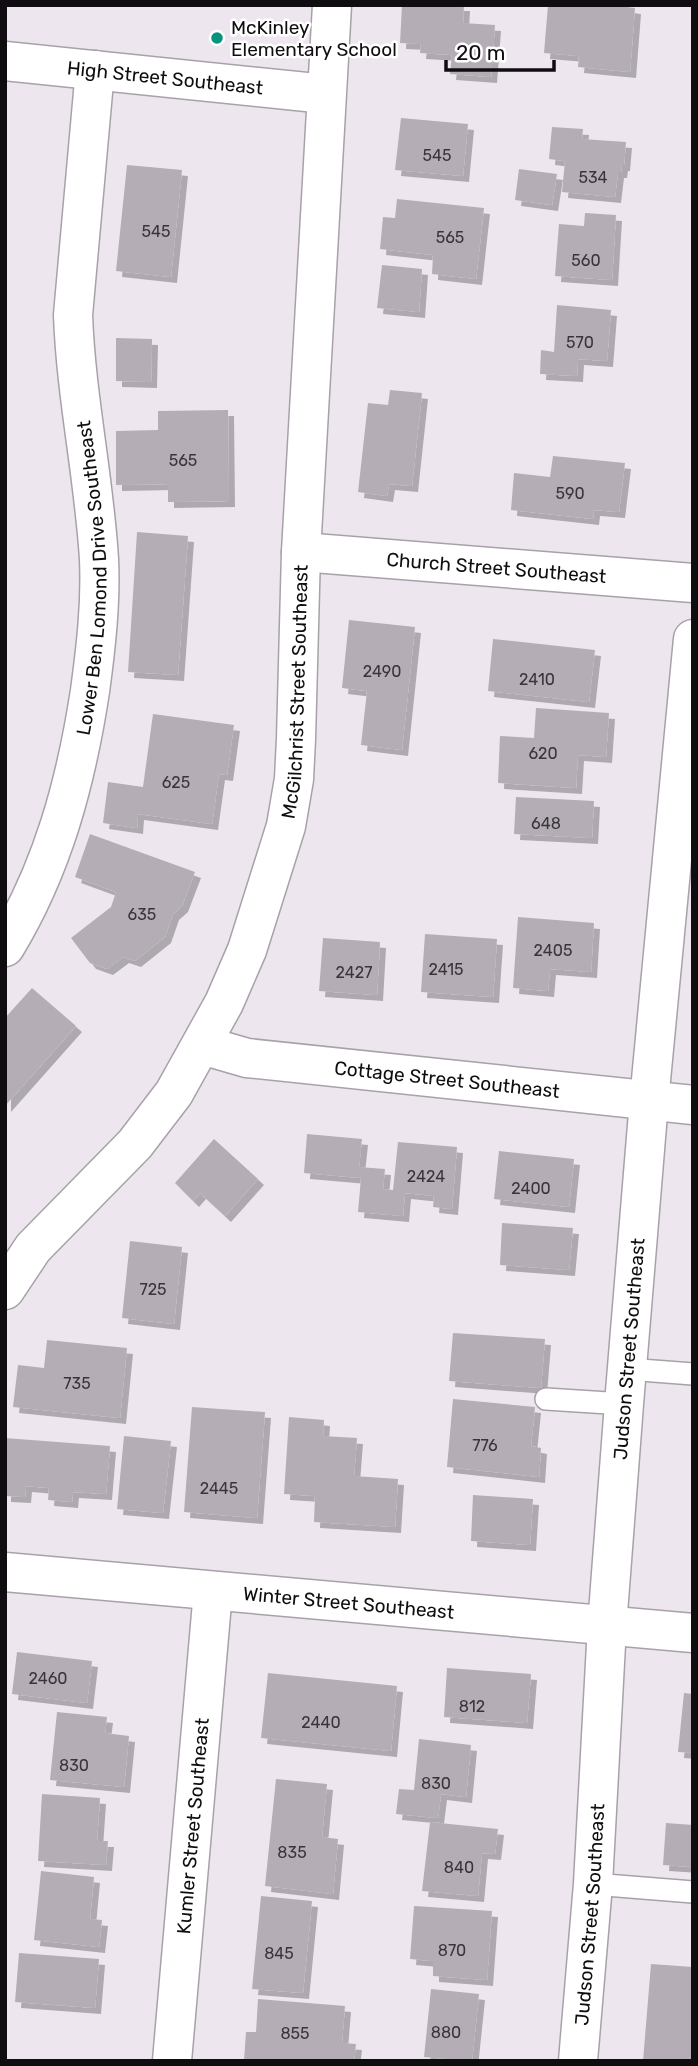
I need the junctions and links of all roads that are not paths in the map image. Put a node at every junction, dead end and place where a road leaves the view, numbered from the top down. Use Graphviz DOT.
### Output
graph roads {
  1 [pos="332,5"];
  2 [pos="5,61"];
  3 [pos="95,70"];
  4 [pos="326,94"];
  5 [pos="301,552"];
  6 [pos="693,583"];
  7 [pos="693,639"];
  8 [pos="5,947"];
  9 [pos="202,1045"];
  10 [pos="649,1101"];
  11 [pos="693,1105"];
  12 [pos="5,1290"];
  13 [pos="693,1374"];
  14 [pos="626,1387"];
  15 [pos="546,1399"];
  16 [pos="5,1573"];
  17 [pos="213,1591"];
  18 [pos="607,1626"];
  19 [pos="693,1633"];
  20 [pos="593,1884"];
  21 [pos="693,1892"];
  22 [pos="172,2061"];
  23 [pos="578,2061"];
  1 -- 4 [label="street, McGilchrist Street Southeast"];
  2 -- 3 [label="street, High Street Southeast"];
  3 -- 4 [label="street, High Street Southeast"];
  3 -- 8 [label="street, Lower Ben Lomond Drive Southeast"];
  4 -- 5 [label="street, McGilchrist Street Southeast"];
  5 -- 6 [label="street, Church Street Southeast"];
  5 -- 9 [label="street, McGilchrist Street Southeast"];
  7 -- 10 [label="street, Judson Street Southeast"];
  9 -- 10 [label="street, Cottage Street Southeast"];
  9 -- 12 [label="street, McGilchrist Street Southeast"];
  10 -- 11 [label="street, Cottage Street Southeast"];
  10 -- 14 [label="street, Judson Street Southeast"];
  13 -- 14 [label="lane"];
  14 -- 15 [label="lane"];
  14 -- 18 [label="street, Judson Street Southeast"];
  16 -- 17 [label="street, Winter Street Southeast"];
  17 -- 18 [label="street, Winter Street Southeast"];
  17 -- 22 [label="street, Kumler Street Southeast"];
  18 -- 19 [label="street, Winter Street Southeast"];
  18 -- 20 [label="street, Judson Street Southeast"];
  20 -- 21 [label="lane"];
  20 -- 23 [label="street, Judson Street Southeast"];
}
